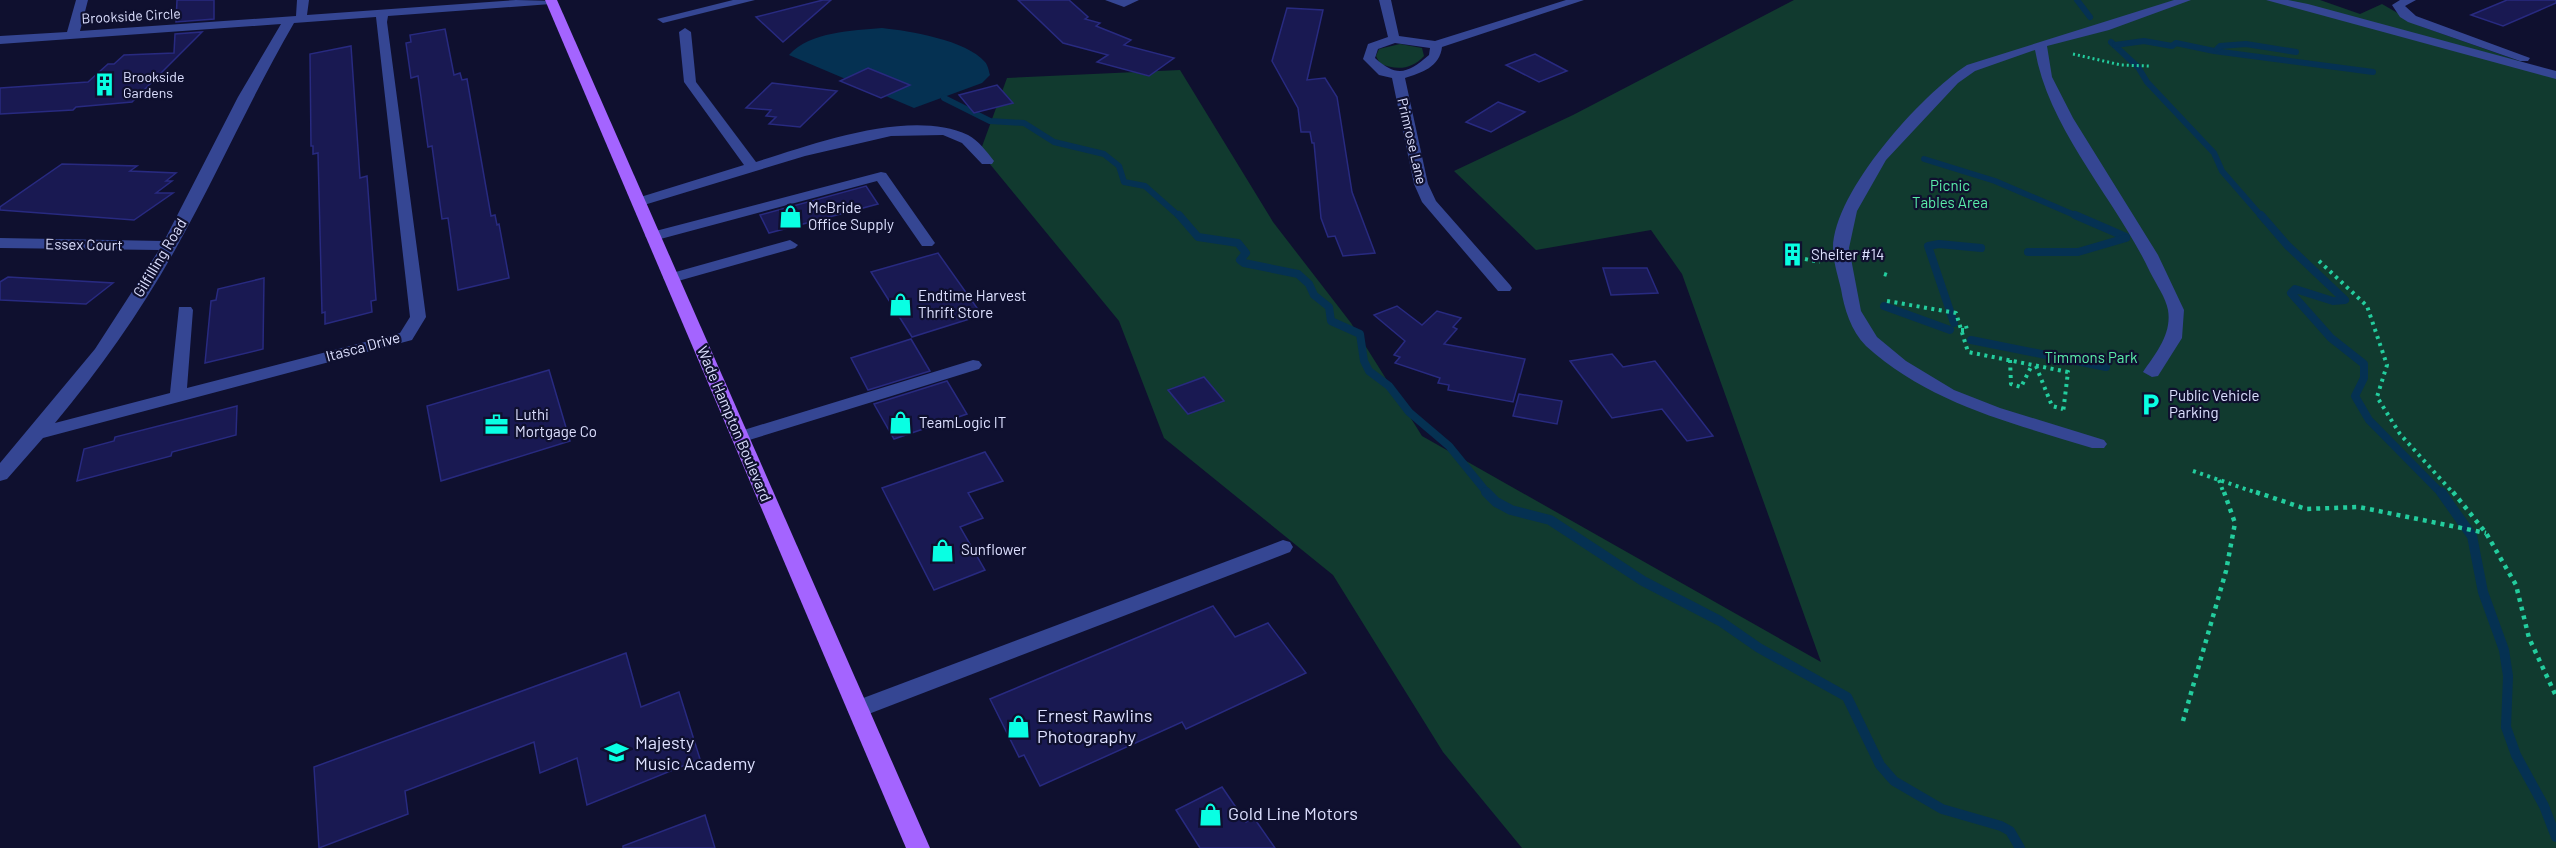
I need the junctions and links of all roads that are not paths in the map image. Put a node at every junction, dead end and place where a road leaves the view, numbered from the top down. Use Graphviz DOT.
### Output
graph roads {
  1 [pos="82,0"];
  2 [pos="303,0"];
  3 [pos="749,0"];
  4 [pos="1111,0"];
  5 [pos="1133,0"];
  6 [pos="1385,0"];
  7 [pos="1578,0"];
  8 [pos="2185,0"];
  9 [pos="2272,0"];
  10 [pos="2410,0"];
  11 [pos="551,1"];
  12 [pos="383,14"];
  13 [pos="663,19"];
  14 [pos="295,21"];
  15 [pos="686,32"];
  16 [pos="71,35"];
  17 [pos="1394,39"];
  18 [pos="0,40"];
  19 [pos="2040,44"];
  20 [pos="1436,45"];
  21 [pos="2556,69"];
  22 [pos="2556,75"];
  23 [pos="1398,76"];
  24 [pos="987,161"];
  25 [pos="753,167"];
  26 [pos="639,202"];
  27 [pos="653,236"];
  28 [pos="0,243"];
  29 [pos="927,243"];
  30 [pos="790,245"];
  31 [pos="168,246"];
  32 [pos="671,278"];
  33 [pos="1504,288"];
  34 [pos="185,310"];
  35 [pos="973,365"];
  36 [pos="2152,372"];
  37 [pos="178,396"];
  38 [pos="38,433"];
  39 [pos="740,437"];
  40 [pos="2098,444"];
  41 [pos="0,475"];
  42 [pos="1282,547"];
  43 [pos="858,709"];
  44 [pos="918,848"];
  1 -- 16 [label="street"];
  2 -- 14 [label="street"];
  3 -- 13 [label="street"];
  4 -- 5 [label="street"];
  6 -- 17 [label="street"];
  7 -- 20 [label="street"];
  8 -- 19 [label="street"];
  9 -- 22 [label="street"];
  10 -- 21 [label="street"];
  11 -- 12 [label="street, Brookside Circle"];
  11 -- 26 [label="main road, Wade Hampton Boulevard"];
  12 -- 14 [label="street, Brookside Circle"];
  12 -- 37 [label="street, Itasca Drive"];
  14 -- 16 [label="street, Brookside Circle"];
  14 -- 31 [label="street, Gilfilling Road"];
  15 -- 25 [label="street"];
  16 -- 18 [label="street, Brookside Circle"];
  17 -- 20 [label="street"];
  17 -- 23 [label="street, Primrose Lane"];
  19 -- 36 [label="street"];
  19 -- 40 [label="street"];
  20 -- 23 [label="street"];
  23 -- 33 [label="street, Primrose Lane"];
  24 -- 25 [label="street"];
  25 -- 26 [label="street"];
  26 -- 27 [label="main road, Wade Hampton Boulevard"];
  27 -- 29 [label="street"];
  27 -- 32 [label="main road, Wade Hampton Boulevard"];
  28 -- 31 [label="street, Essex Court"];
  30 -- 32 [label="street"];
  31 -- 38 [label="street, Gilfilling Road"];
  32 -- 39 [label="main road, Wade Hampton Boulevard"];
  34 -- 37 [label="street"];
  35 -- 39 [label="street"];
  37 -- 38 [label="street, Itasca Drive"];
  38 -- 41 [label="street, Gilfilling Road"];
  39 -- 43 [label="main road, Wade Hampton Boulevard"];
  42 -- 43 [label="street"];
  43 -- 44 [label="main road, Wade Hampton Boulevard"];
}
